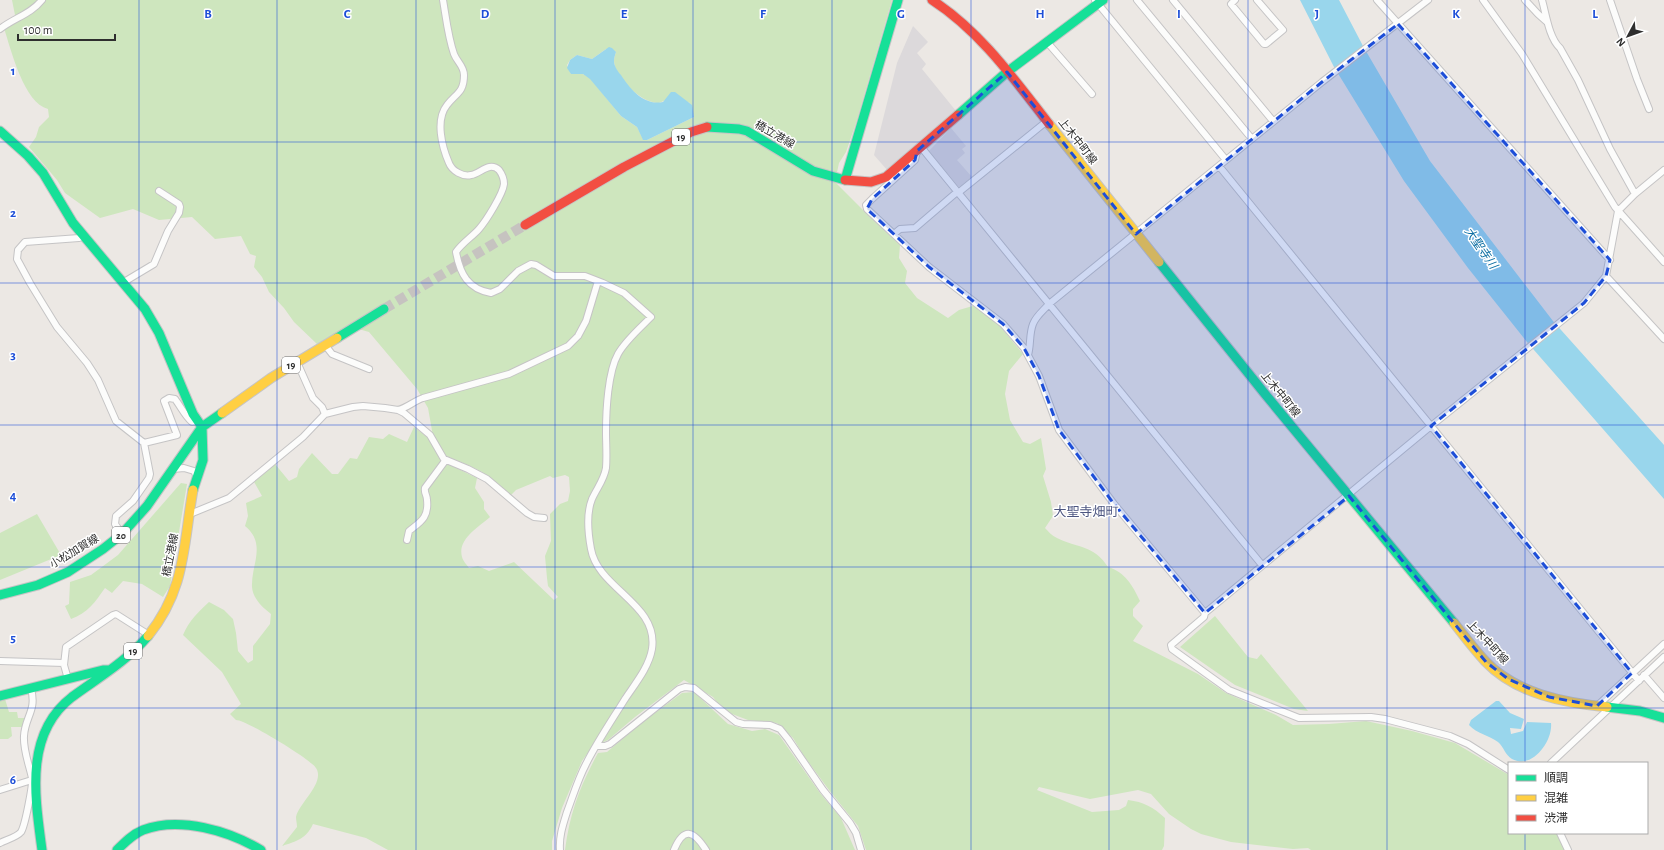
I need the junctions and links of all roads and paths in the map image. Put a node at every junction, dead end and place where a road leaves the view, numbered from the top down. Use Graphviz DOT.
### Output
graph roads {
  1 [pos="42,0"];
  2 [pos="443,0"];
  3 [pos="898,0"];
  4 [pos="932,0"];
  5 [pos="1137,0"];
  6 [pos="1173,0"];
  7 [pos="1235,0"];
  8 [pos="1257,0"];
  9 [pos="1377,0"];
  10 [pos="1428,0"];
  11 [pos="1483,0"];
  12 [pos="1526,0"];
  13 [pos="1542,0"];
  14 [pos="1610,0"];
  15 [pos="1099,1"];
  16 [pos="1547,22"];
  17 [pos="1398,24"];
  18 [pos="0,29"];
  19 [pos="1047,42"];
  20 [pos="1007,72"];
  21 [pos="1092,94"];
  22 [pos="1649,109"];
  23 [pos="1047,121"];
  24 [pos="1273,121"];
  25 [pos="0,131"];
  26 [pos="1252,139"];
  27 [pos="919,149"];
  28 [pos="1226,160"];
  29 [pos="1219,166"];
  30 [pos="1664,170"];
  31 [pos="845,180"];
  32 [pos="159,191"];
  33 [pos="958,192"];
  34 [pos="1635,194"];
  35 [pos="1618,211"];
  36 [pos="525,225"];
  37 [pos="894,234"];
  38 [pos="1136,234"];
  39 [pos="83,236"];
  40 [pos="1610,260"];
  41 [pos="1664,262"];
  42 [pos="1606,276"];
  43 [pos="598,281"];
  44 [pos="124,282"];
  45 [pos="1049,304"];
  46 [pos="384,309"];
  47 [pos="1664,339"];
  48 [pos="325,345"];
  49 [pos="1028,355"];
  50 [pos="297,362"];
  51 [pos="369,369"];
  52 [pos="398,410"];
  53 [pos="325,414"];
  54 [pos="200,424"];
  55 [pos="1431,426"];
  56 [pos="144,443"];
  57 [pos="444,460"];
  58 [pos="173,468"];
  59 [pos="196,475"];
  60 [pos="1348,495"];
  61 [pos="190,514"];
  62 [pos="544,518"];
  63 [pos="122,534"];
  64 [pos="407,540"];
  65 [pos="1262,565"];
  66 [pos="0,594"];
  67 [pos="1205,613"];
  68 [pos="149,635"];
  69 [pos="1664,644"];
  70 [pos="1664,657"];
  71 [pos="0,661"];
  72 [pos="64,664"];
  73 [pos="109,670"];
  74 [pos="1632,673"];
  75 [pos="1644,675"];
  76 [pos="68,679"];
  77 [pos="1639,681"];
  78 [pos="31,689"];
  79 [pos="0,696"];
  80 [pos="1664,698"];
  81 [pos="1597,706"];
  82 [pos="1611,707"];
  83 [pos="1664,718"];
  84 [pos="597,746"];
  85 [pos="1552,762"];
  86 [pos="1508,769"];
  87 [pos="33,779"];
  88 [pos="0,790"];
  89 [pos="1560,834"];
  90 [pos="0,843"];
  91 [pos="42,850"];
  92 [pos="117,850"];
  93 [pos="261,850"];
  94 [pos="560,850"];
  95 [pos="674,850"];
  96 [pos="706,850"];
  97 [pos="861,850"];
  98 [pos="1568,850"];
  1 -- 18 [label="street"];
  2 -- 43 [label="street"];
  3 -- 31 [label="main road"];
  4 -- 20 [label="main road, 上木中町線"];
  5 -- 26 [label="street"];
  6 -- 24 [label="street"];
  7 -- 8 [label="street"];
  9 -- 17 [label="street"];
  10 -- 17 [label="street"];
  11 -- 35 [label="street"];
  12 -- 16 [label="street"];
  13 -- 16 [label="street"];
  14 -- 22 [label="street"];
  15 -- 19 [label="main road, 橋立港線"];
  15 -- 28 [label="street"];
  16 -- 34 [label="street"];
  17 -- 24 [label="street"];
  17 -- 40 [label="street"];
  19 -- 20 [label="main road, 橋立港線"];
  19 -- 21 [label="street"];
  20 -- 23 [label="main road, 上木中町線"];
  20 -- 27 [label="main road, 橋立港線"];
  23 -- 33 [label="street"];
  23 -- 38 [label="main road, 上木中町線"];
  24 -- 26 [label="street"];
  25 -- 39 [label="main road"];
  26 -- 28 [label="street"];
  27 -- 31 [label="main road, 橋立港線"];
  27 -- 33 [label="street"];
  27 -- 37 [label="street"];
  28 -- 29 [label="street"];
  29 -- 38 [label="street"];
  29 -- 55 [label="street"];
  30 -- 34 [label="street"];
  31 -- 36 [label="main road, 橋立港線 / 19"];
  32 -- 44 [label="street"];
  33 -- 37 [label="street"];
  33 -- 45 [label="street"];
  34 -- 35 [label="street"];
  35 -- 40 [label="street"];
  35 -- 41 [label="street"];
  37 -- 49 [label="street"];
  38 -- 45 [label="street"];
  38 -- 60 [label="main road, 上木中町線"];
  39 -- 44 [label="main road"];
  39 -- 56 [label="street"];
  40 -- 42 [label="street"];
  42 -- 47 [label="street"];
  42 -- 55 [label="street"];
  43 -- 52 [label="street"];
  43 -- 84 [label="street"];
  44 -- 54 [label="main road"];
  45 -- 49 [label="street"];
  45 -- 65 [label="street"];
  46 -- 48 [label="main road, 19"];
  48 -- 50 [label="main road, 19"];
  48 -- 51 [label="street"];
  49 -- 67 [label="street"];
  50 -- 53 [label="street"];
  50 -- 54 [label="main road, 19"];
  52 -- 53 [label="street"];
  52 -- 57 [label="street"];
  53 -- 61 [label="street"];
  54 -- 56 [label="street"];
  54 -- 58 [label="main road, 小松加賀線 / 20"];
  54 -- 59 [label="main road, 橋立港線 / 19"];
  55 -- 60 [label="street"];
  55 -- 74 [label="street"];
  56 -- 63 [label="street"];
  57 -- 62 [label="street"];
  57 -- 64 [label="street"];
  58 -- 59 [label="street"];
  58 -- 63 [label="main road, 小松加賀線 / 20"];
  59 -- 61 [label="main road, 橋立港線 / 19"];
  60 -- 65 [label="street"];
  60 -- 81 [label="main road, 上木中町線"];
  61 -- 68 [label="main road, 橋立港線 / 19"];
  63 -- 66 [label="main road, 小松加賀線 / 20"];
  65 -- 67 [label="street"];
  67 -- 86 [label="street"];
  68 -- 72 [label="street"];
  68 -- 73 [label="main road, 橋立港線 / 19"];
  69 -- 74 [label="street"];
  70 -- 75 [label="street"];
  71 -- 72 [label="street"];
  72 -- 76 [label="street"];
  73 -- 76 [label="main road"];
  73 -- 87 [label="main road, 橋立港線 / 19"];
  74 -- 77 [label="street"];
  74 -- 81 [label="street"];
  75 -- 77 [label="street"];
  75 -- 80 [label="street"];
  76 -- 78 [label="main road"];
  77 -- 82 [label="street"];
  78 -- 79 [label="main road"];
  78 -- 87 [label="street"];
  81 -- 82 [label="main road, 上木中町線"];
  82 -- 83 [label="main road, 上木中町線"];
  82 -- 85 [label="street"];
  84 -- 94 [label="street"];
  84 -- 97 [label="street"];
  87 -- 88 [label="street"];
  87 -- 90 [label="street"];
  87 -- 91 [label="main road, 橋立港線 / 19"];
  89 -- 98 [label="street"];
  92 -- 93 [label="main road"];
  95 -- 96 [label="street"];
}
